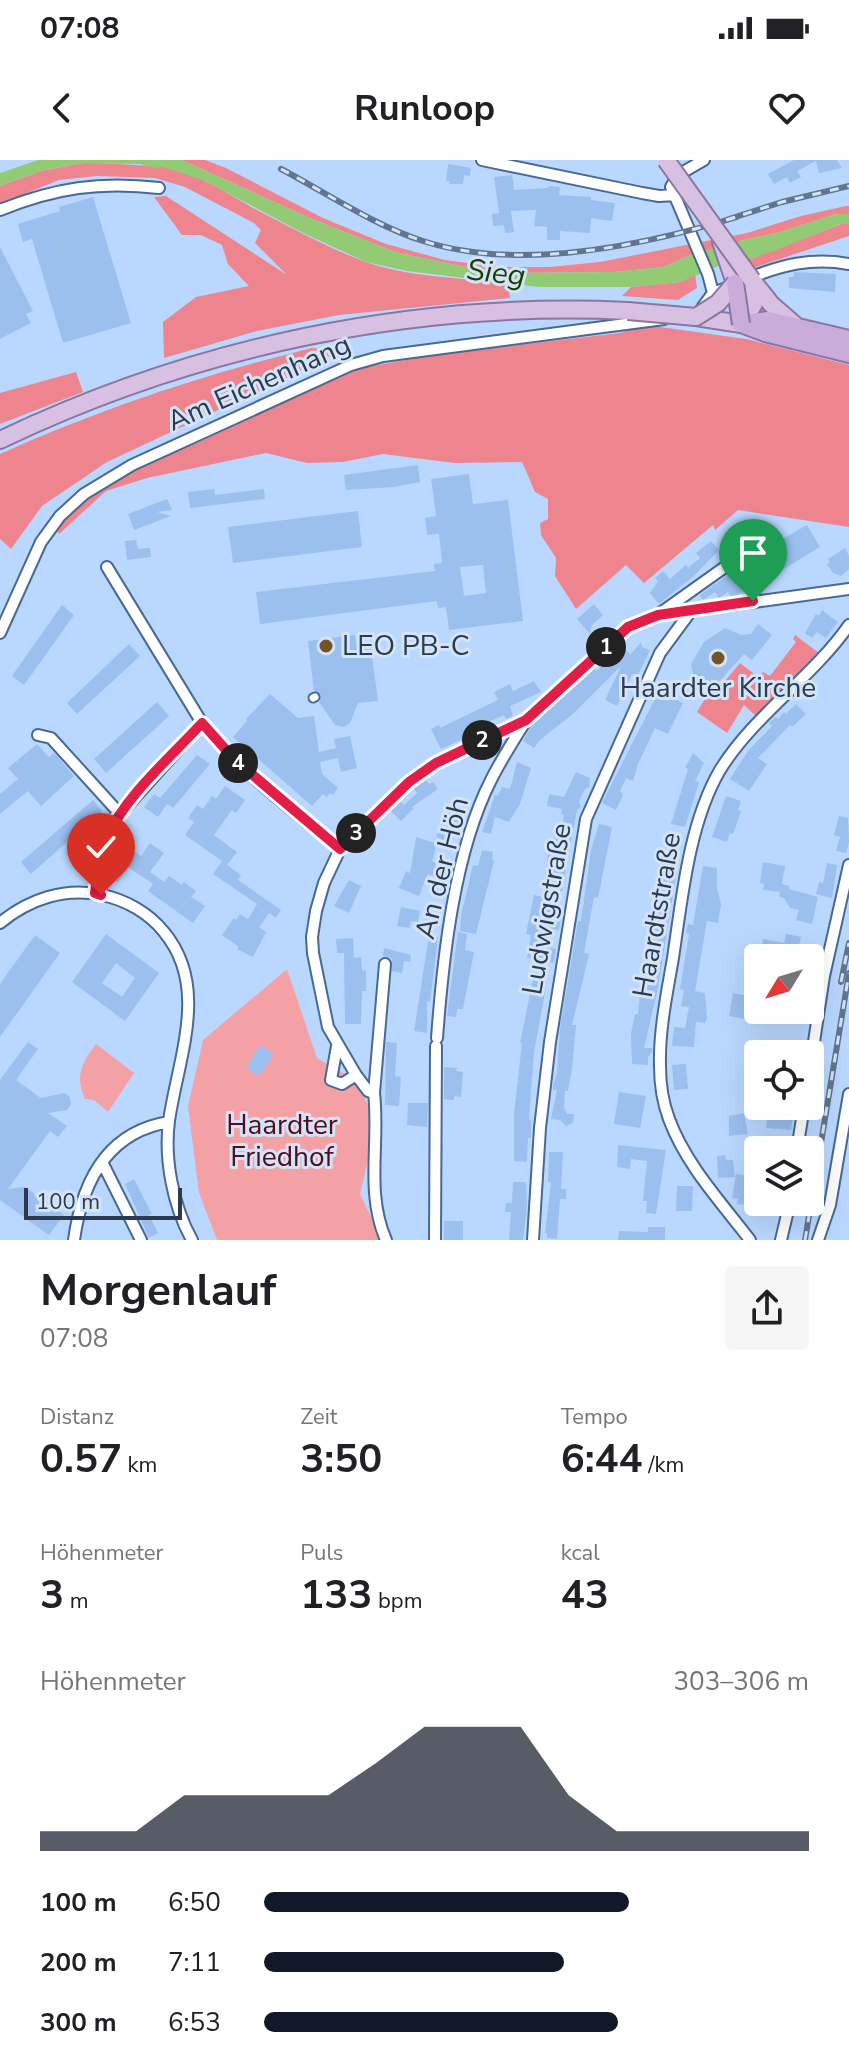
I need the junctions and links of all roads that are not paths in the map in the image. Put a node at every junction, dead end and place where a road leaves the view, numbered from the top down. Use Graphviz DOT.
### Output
graph roads {
  1 [pos="482,160"];
  2 [pos="666,160"];
  3 [pos="704,160"];
  4 [pos="159,188"];
  5 [pos="675,195"];
  6 [pos="0,210"];
  7 [pos="720,236"];
  8 [pos="849,264"];
  9 [pos="752,280"];
  10 [pos="735,283"];
  11 [pos="713,293"];
  12 [pos="696,317"];
  13 [pos="741,324"];
  14 [pos="794,324"];
  15 [pos="849,339"];
  16 [pos="849,354"];
  17 [pos="0,440"];
  18 [pos="753,547"];
  19 [pos="107,567"];
  20 [pos="849,589"];
  21 [pos="691,611"];
  22 [pos="658,615"];
  23 [pos="849,625"];
  24 [pos="0,633"];
  25 [pos="526,720"];
  26 [pos="202,723"];
  27 [pos="38,735"];
  28 [pos="120,814"];
  29 [pos="340,849"];
  30 [pos="849,865"];
  31 [pos="95,893"];
  32 [pos="0,923"];
  33 [pos="385,964"];
  34 [pos="814,1040"];
  35 [pos="337,1046"];
  36 [pos="356,1075"];
  37 [pos="374,1093"];
  38 [pos="849,1094"];
  39 [pos="169,1122"];
  40 [pos="102,1162"];
  41 [pos="787,1216"];
  42 [pos="74,1240"];
  43 [pos="141,1240"];
  44 [pos="192,1240"];
  45 [pos="386,1240"];
  46 [pos="435,1240"];
  47 [pos="533,1240"];
  48 [pos="750,1240"];
  49 [pos="781,1240"];
  50 [pos="818,1240"];
  1 -- 5 [label="street"];
  2 -- 7 [label="main road, bridge"];
  3 -- 5 [label="street"];
  4 -- 6 [label="street"];
  5 -- 11 [label="street"];
  7 -- 9 [label="main road, bridge"];
  7 -- 10 [label="main road, bridge"];
  8 -- 11 [label="street, Am Eichenhang"];
  9 -- 13 [label="main road"];
  9 -- 14 [label="main road"];
  10 -- 12 [label="main road, bridge"];
  10 -- 13 [label="highway, bridge"];
  11 -- 24 [label="street, Am Eichenhang"];
  12 -- 13 [label="main road"];
  12 -- 17 [label="main road, bridge"];
  13 -- 14 [label="highway"];
  13 -- 16 [label="highway"];
  14 -- 15 [label="highway"];
  18 -- 22 [label="street"];
  19 -- 26 [label="street"];
  20 -- 21 [label="street"];
  21 -- 22 [label="street"];
  21 -- 47 [label="street, Ludwigstraße"];
  22 -- 25 [label="street"];
  23 -- 48 [label="street, Haardtstraße"];
  25 -- 29 [label="street"];
  25 -- 46 [label="street, An der Höh"];
  26 -- 28 [label="street"];
  26 -- 29 [label="street"];
  27 -- 28 [label="street"];
  28 -- 31 [label="street"];
  29 -- 35 [label="street"];
  30 -- 34 [label="street"];
  31 -- 32 [label="street"];
  31 -- 39 [label="street"];
  33 -- 37 [label="street"];
  35 -- 36 [label="street"];
  35 -- 36 [label="street"];
  36 -- 37 [label="street"];
  37 -- 45 [label="street"];
  38 -- 50 [label="street"];
  39 -- 40 [label="street"];
  39 -- 44 [label="street"];
  40 -- 42 [label="street"];
  40 -- 43 [label="street"];
  41 -- 49 [label="street"];
}
